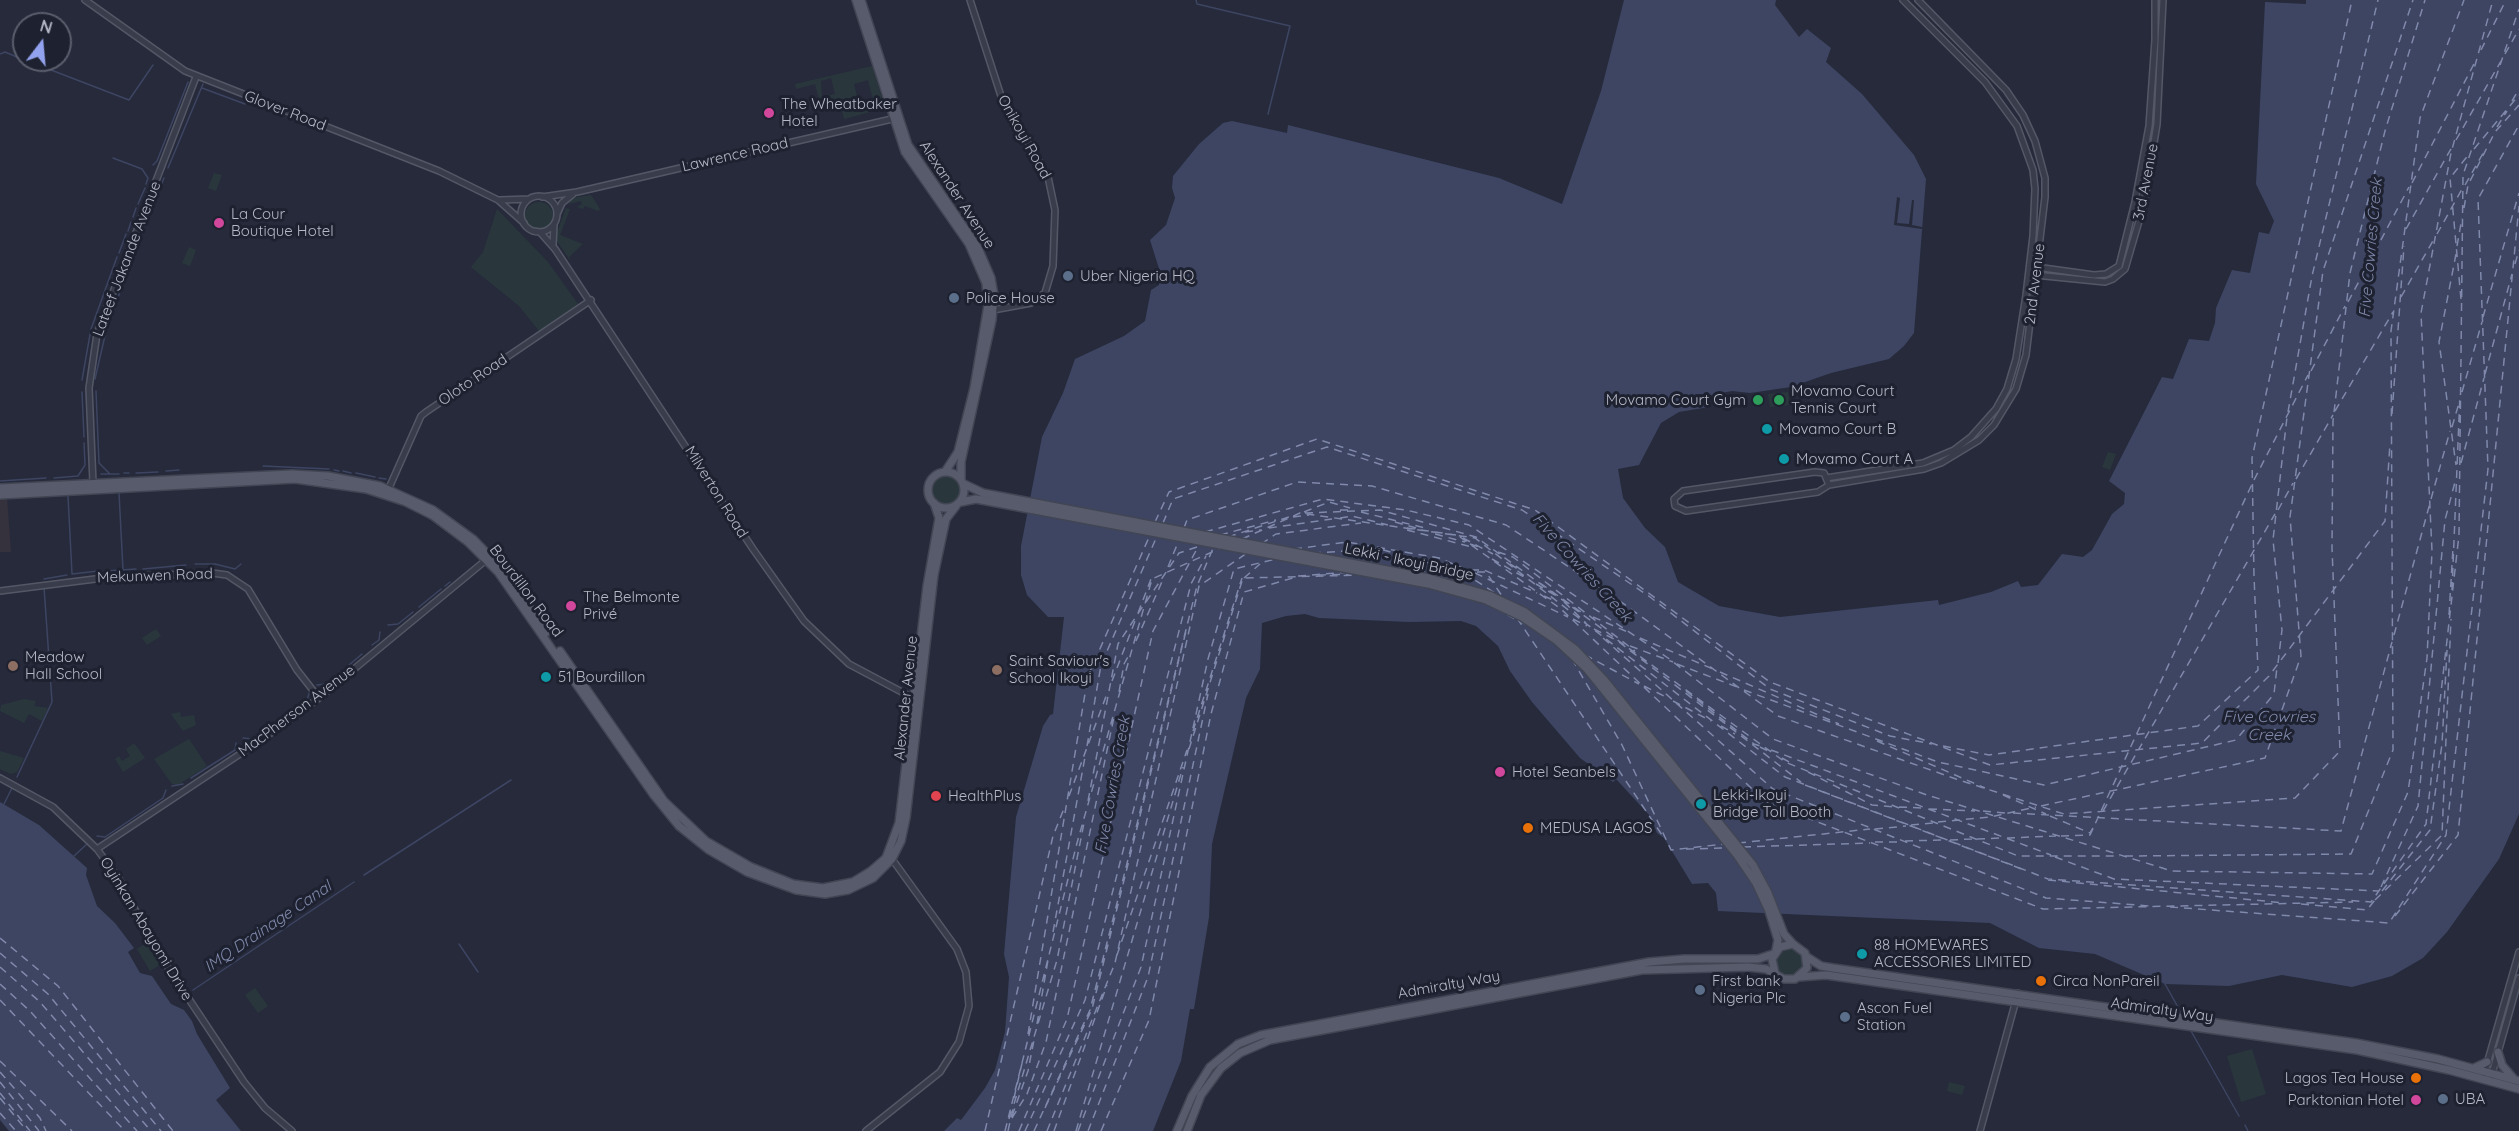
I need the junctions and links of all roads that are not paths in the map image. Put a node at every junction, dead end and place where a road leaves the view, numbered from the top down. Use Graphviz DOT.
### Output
graph roads {
  1 [pos="85,0"];
  2 [pos="856,0"];
  3 [pos="861,0"];
  4 [pos="970,0"];
  5 [pos="1903,0"];
  6 [pos="1918,0"];
  7 [pos="2155,0"];
  8 [pos="2163,0"];
  9 [pos="196,77"];
  10 [pos="892,119"];
  11 [pos="577,192"];
  12 [pos="542,197"];
  13 [pos="529,198"];
  14 [pos="498,200"];
  15 [pos="557,214"];
  16 [pos="524,223"];
  17 [pos="554,225"];
  18 [pos="533,231"];
  19 [pos="555,249"];
  20 [pos="2029,267"];
  21 [pos="2037,267"];
  22 [pos="2028,275"];
  23 [pos="2036,275"];
  24 [pos="591,300"];
  25 [pos="993,310"];
  26 [pos="945,472"];
  27 [pos="1826,478"];
  28 [pos="212,479"];
  29 [pos="963,482"];
  30 [pos="93,483"];
  31 [pos="1829,485"];
  32 [pos="0,488"];
  33 [pos="389,488"];
  34 [pos="0,495"];
  35 [pos="982,497"];
  36 [pos="934,503"];
  37 [pos="959,504"];
  38 [pos="486,560"];
  39 [pos="0,591"];
  40 [pos="319,698"];
  41 [pos="913,698"];
  42 [pos="910,759"];
  43 [pos="0,778"];
  44 [pos="97,849"];
  45 [pos="889,859"];
  46 [pos="1779,932"];
  47 [pos="1793,945"];
  48 [pos="1775,952"];
  49 [pos="2519,952"];
  50 [pos="1807,957"];
  51 [pos="1775,973"];
  52 [pos="1799,977"];
  53 [pos="2519,978"];
  54 [pos="2018,993"];
  55 [pos="2018,1002"];
  56 [pos="2498,1052"];
  57 [pos="2487,1062"];
  58 [pos="2473,1068"];
  59 [pos="2487,1076"];
  60 [pos="2517,1080"];
  61 [pos="2519,1089"];
  62 [pos="292,1131"];
  63 [pos="866,1131"];
  64 [pos="1177,1131"];
  65 [pos="1186,1131"];
  66 [pos="1980,1131"];
  1 -- 9 [label="street, Glover Road"];
  2 -- 10 [label="main road, Alexander Avenue"];
  3 -- 25 [label="main road, Alexander Avenue"];
  4 -- 25 [label="street, Onikoyi Road"];
  5 -- 20 [label="street, 2nd Avenue"];
  6 -- 21 [label="street, 2nd Avenue"];
  7 -- 21 [label="street, 3rd Avenue"];
  8 -- 23 [label="street, 3rd Avenue"];
  9 -- 14 [label="street, Glover Road"];
  9 -- 30 [label="street, Lateef Jakande Avenue"];
  10 -- 11 [label="street, Lawrence Road"];
  10 -- 26 [label="main road, Alexander Avenue"];
  11 -- 12 [label="street, Lawrence Road"];
  11 -- 15 [label="street"];
  12 -- 13 [label="street"];
  12 -- 15 [label="street"];
  13 -- 14 [label="street, Glover Road"];
  13 -- 16 [label="street"];
  14 -- 16 [label="street, Glover Road"];
  15 -- 17 [label="street"];
  16 -- 18 [label="street"];
  17 -- 18 [label="street"];
  17 -- 19 [label="street"];
  18 -- 19 [label="street, Milverton Road"];
  19 -- 24 [label="street, Milverton Road"];
  20 -- 21 [label="street"];
  20 -- 22 [label="street, 2nd Avenue"];
  21 -- 23 [label="street, 2nd Avenue"];
  22 -- 23 [label="street, 3rd Avenue"];
  22 -- 27 [label="street, 2nd Avenue"];
  23 -- 31 [label="street, 2nd Avenue"];
  24 -- 33 [label="street, Oloto Road"];
  24 -- 41 [label="street, Milverton Road"];
  25 -- 29 [label="main road, Alexander Avenue"];
  26 -- 29 [label="main road"];
  26 -- 36 [label="main road"];
  27 -- 31 [label="street"];
  27 -- 31 [label="street, 2nd Avenue"];
  28 -- 30 [label="main road, Bourdillon Road"];
  28 -- 33 [label="main road, Bourdillon Road"];
  28 -- 34 [label="main road, Bourdillon Road"];
  28 -- 38 [label="main road, Bourdillon Road"];
  29 -- 35 [label="main road"];
  29 -- 37 [label="main road"];
  30 -- 32 [label="main road, Bourdillon Road"];
  33 -- 45 [label="main road, Bourdillon Road"];
  35 -- 37 [label="main road"];
  35 -- 46 [label="main road, Lekki - Ikoyi Bridge"];
  36 -- 37 [label="main road"];
  36 -- 41 [label="main road, Alexander Avenue"];
  37 -- 42 [label="main road, Alexander Avenue"];
  38 -- 40 [label="street, MacPherson Avenue"];
  38 -- 45 [label="main road, Bourdillon Road"];
  39 -- 40 [label="street, Mekunwen Road"];
  40 -- 44 [label="street, MacPherson Avenue"];
  41 -- 42 [label="main road, Alexander Avenue"];
  42 -- 45 [label="main road, Alexander Avenue"];
  43 -- 44 [label="street, Oyinkan Abayomi Drive"];
  44 -- 62 [label="street, Oyinkan Abayomi Drive"];
  45 -- 63 [label="street"];
  46 -- 47 [label="main road"];
  46 -- 48 [label="main road"];
  47 -- 48 [label="main road"];
  47 -- 50 [label="main road"];
  48 -- 51 [label="main road"];
  48 -- 64 [label="main road, Admiralty Way"];
  49 -- 57 [label="street"];
  50 -- 52 [label="main road"];
  50 -- 54 [label="main road, Admiralty Way"];
  51 -- 52 [label="main road"];
  51 -- 65 [label="main road, Admiralty Way"];
  52 -- 55 [label="main road, Admiralty Way"];
  53 -- 56 [label="street"];
  54 -- 55 [label="street"];
  54 -- 58 [label="main road, Admiralty Way"];
  55 -- 59 [label="main road, Admiralty Way"];
  55 -- 66 [label="street"];
  56 -- 59 [label="street"];
  56 -- 60 [label="main road"];
  57 -- 58 [label="main road"];
  57 -- 59 [label="street"];
  58 -- 59 [label="main road, Admiralty Way"];
  59 -- 60 [label="main road, Admiralty Way"];
  59 -- 61 [label="main road, Admiralty Way"];
}
